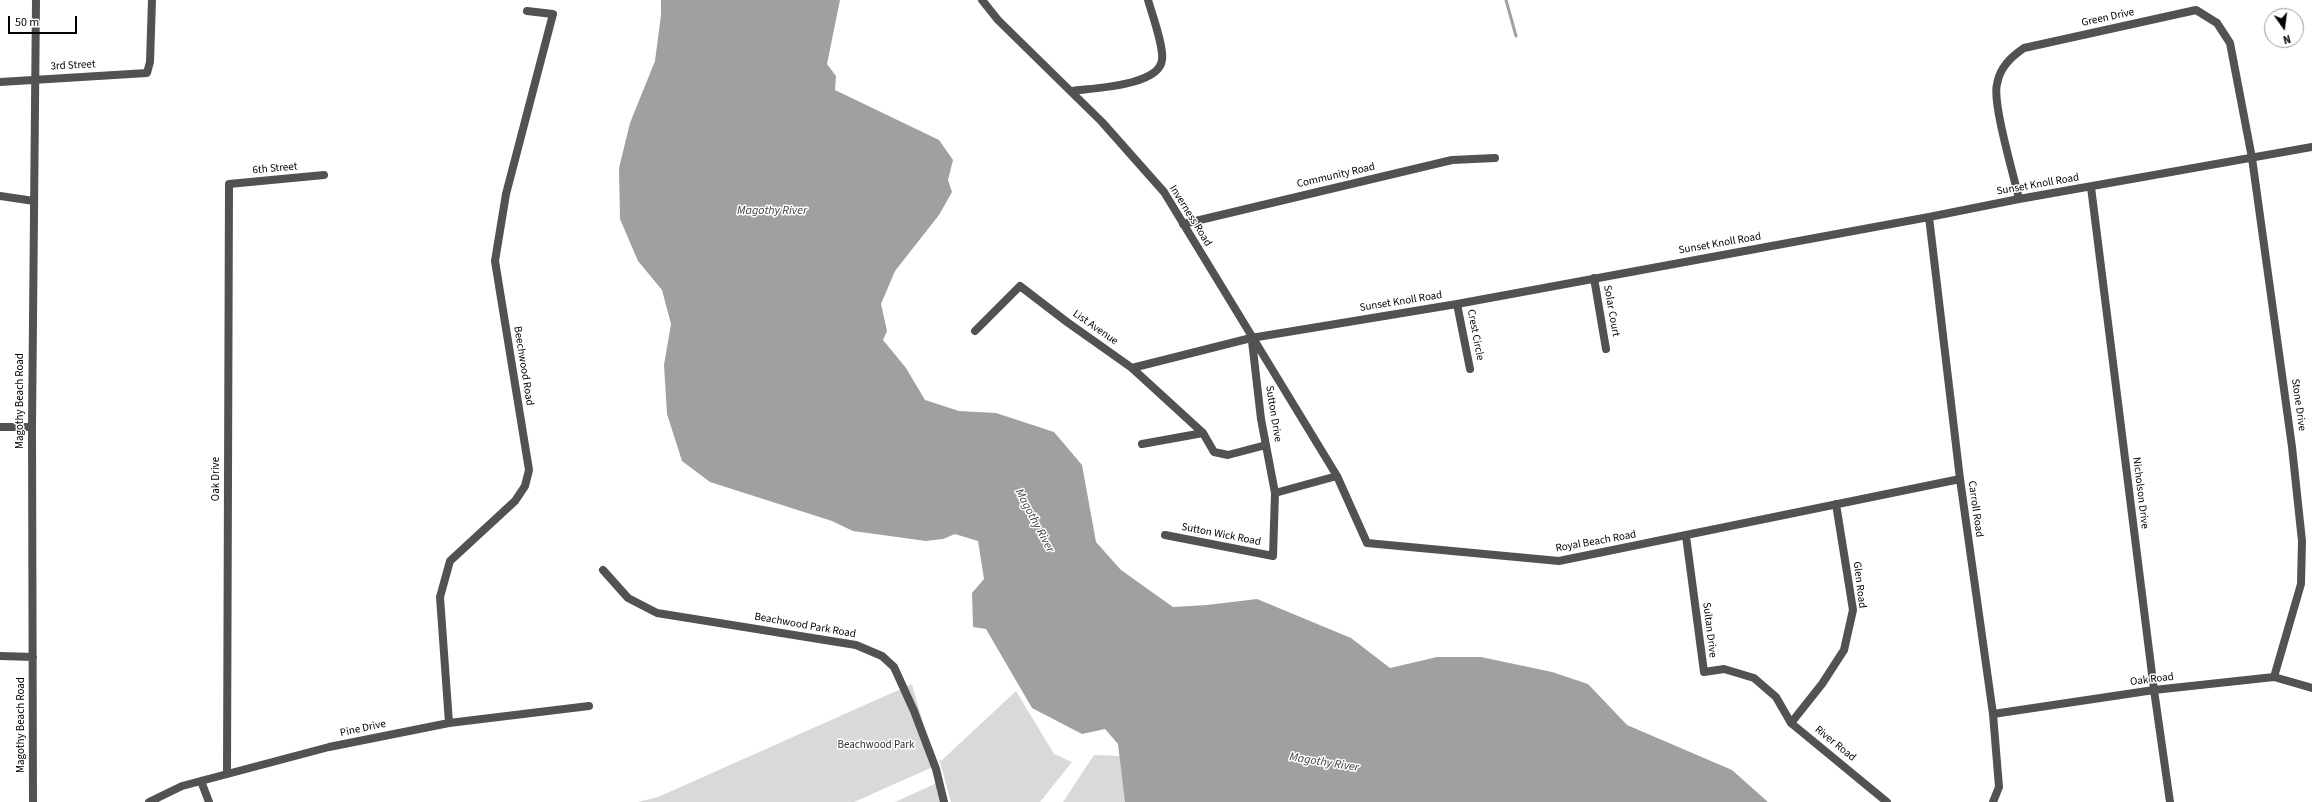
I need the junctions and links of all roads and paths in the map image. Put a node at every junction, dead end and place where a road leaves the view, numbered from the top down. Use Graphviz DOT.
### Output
graph roads {
  1 [pos="36,0"];
  2 [pos="152,0"];
  3 [pos="982,0"];
  4 [pos="1148,0"];
  5 [pos="527,11"];
  6 [pos="35,79"];
  7 [pos="0,82"];
  8 [pos="1072,91"];
  9 [pos="2312,147"];
  10 [pos="1496,158"];
  11 [pos="2252,158"];
  12 [pos="324,175"];
  13 [pos="229,184"];
  14 [pos="2091,186"];
  15 [pos="0,196"];
  16 [pos="2019,199"];
  17 [pos="34,201"];
  18 [pos="1929,217"];
  19 [pos="1183,224"];
  20 [pos="1594,278"];
  21 [pos="1457,304"];
  22 [pos="975,331"];
  23 [pos="1251,338"];
  24 [pos="1606,349"];
  25 [pos="1132,368"];
  26 [pos="1470,369"];
  27 [pos="0,427"];
  28 [pos="32,427"];
  29 [pos="1203,433"];
  30 [pos="1142,444"];
  31 [pos="1266,445"];
  32 [pos="1337,476"];
  33 [pos="1960,479"];
  34 [pos="1276,493"];
  35 [pos="1836,504"];
  36 [pos="1165,535"];
  37 [pos="1686,536"];
  38 [pos="1273,556"];
  39 [pos="603,570"];
  40 [pos="0,656"];
  41 [pos="33,657"];
  42 [pos="2274,677"];
  43 [pos="2312,688"];
  44 [pos="2154,690"];
  45 [pos="1776,697"];
  46 [pos="589,706"];
  47 [pos="1993,714"];
  48 [pos="1791,722"];
  49 [pos="449,723"];
  50 [pos="228,774"];
  51 [pos="201,781"];
  52 [pos="33,802"];
  53 [pos="149,802"];
  54 [pos="209,802"];
  55 [pos="944,802"];
  56 [pos="1888,802"];
  57 [pos="1993,802"];
  58 [pos="2170,802"];
  1 -- 6 [label="street, Magothy Beach Road"];
  2 -- 6 [label="street, 3rd Street"];
  3 -- 8 [label="street, Inverness Road"];
  4 -- 8 [label="street"];
  5 -- 49 [label="street, Beechwood Road"];
  6 -- 7 [label="street, 3rd Street"];
  6 -- 17 [label="street, Magothy Beach Road"];
  8 -- 19 [label="street, Inverness Road"];
  9 -- 11 [label="street, Sunset Knoll Road"];
  10 -- 19 [label="street, Community Road"];
  11 -- 14 [label="street, Sunset Knoll Road"];
  11 -- 16 [label="street, Green Drive"];
  11 -- 42 [label="street, Stone Drive"];
  12 -- 13 [label="street, 6th Street"];
  13 -- 50 [label="street, Oak Drive"];
  14 -- 16 [label="street, Sunset Knoll Road"];
  14 -- 44 [label="street, Nicholson Drive"];
  15 -- 17 [label="street"];
  16 -- 18 [label="street, Sunset Knoll Road"];
  17 -- 28 [label="street, Magothy Beach Road"];
  18 -- 20 [label="street, Sunset Knoll Road"];
  18 -- 33 [label="street, Carroll Road"];
  19 -- 23 [label="street, Inverness Road"];
  20 -- 21 [label="street, Sunset Knoll Road"];
  20 -- 24 [label="street, Solar Court"];
  21 -- 23 [label="street, Sunset Knoll Road"];
  21 -- 26 [label="street, Crest Circle"];
  22 -- 25 [label="street, List Avenue"];
  23 -- 25 [label="street, Sunset Knoll Road"];
  23 -- 31 [label="street, Sutton Drive"];
  23 -- 32 [label="street, Inverness Road"];
  25 -- 29 [label="street, List Avenue"];
  27 -- 28 [label="street"];
  28 -- 41 [label="street, Magothy Beach Road"];
  29 -- 30 [label="street"];
  29 -- 31 [label="street, List Avenue"];
  31 -- 34 [label="street, Sutton Drive"];
  32 -- 34 [label="street"];
  32 -- 37 [label="street, Royal Beach Road"];
  33 -- 35 [label="street, Royal Beach Road"];
  33 -- 47 [label="street, Carroll Road"];
  34 -- 38 [label="street, Sutton Drive"];
  35 -- 37 [label="street, Royal Beach Road"];
  35 -- 48 [label="street, Glen Road"];
  36 -- 38 [label="street, Sutton Wick Road"];
  37 -- 45 [label="street, Sultan Drive"];
  39 -- 55 [label="street, Beachwood Park Road"];
  40 -- 41 [label="street"];
  41 -- 52 [label="street, Magothy Beach Road"];
  42 -- 43 [label="street, Oak Road"];
  42 -- 44 [label="street, Oak Road"];
  44 -- 47 [label="street, Oak Road"];
  44 -- 58 [label="street, Nicholson Drive"];
  45 -- 48 [label="street, River Road"];
  46 -- 49 [label="street, Pine Drive"];
  47 -- 57 [label="street, Carroll Road"];
  48 -- 56 [label="street, River Road"];
  49 -- 50 [label="street, Pine Drive"];
  50 -- 51 [label="street, Pine Drive"];
  51 -- 53 [label="street, Pine Drive"];
  51 -- 54 [label="street"];
}
